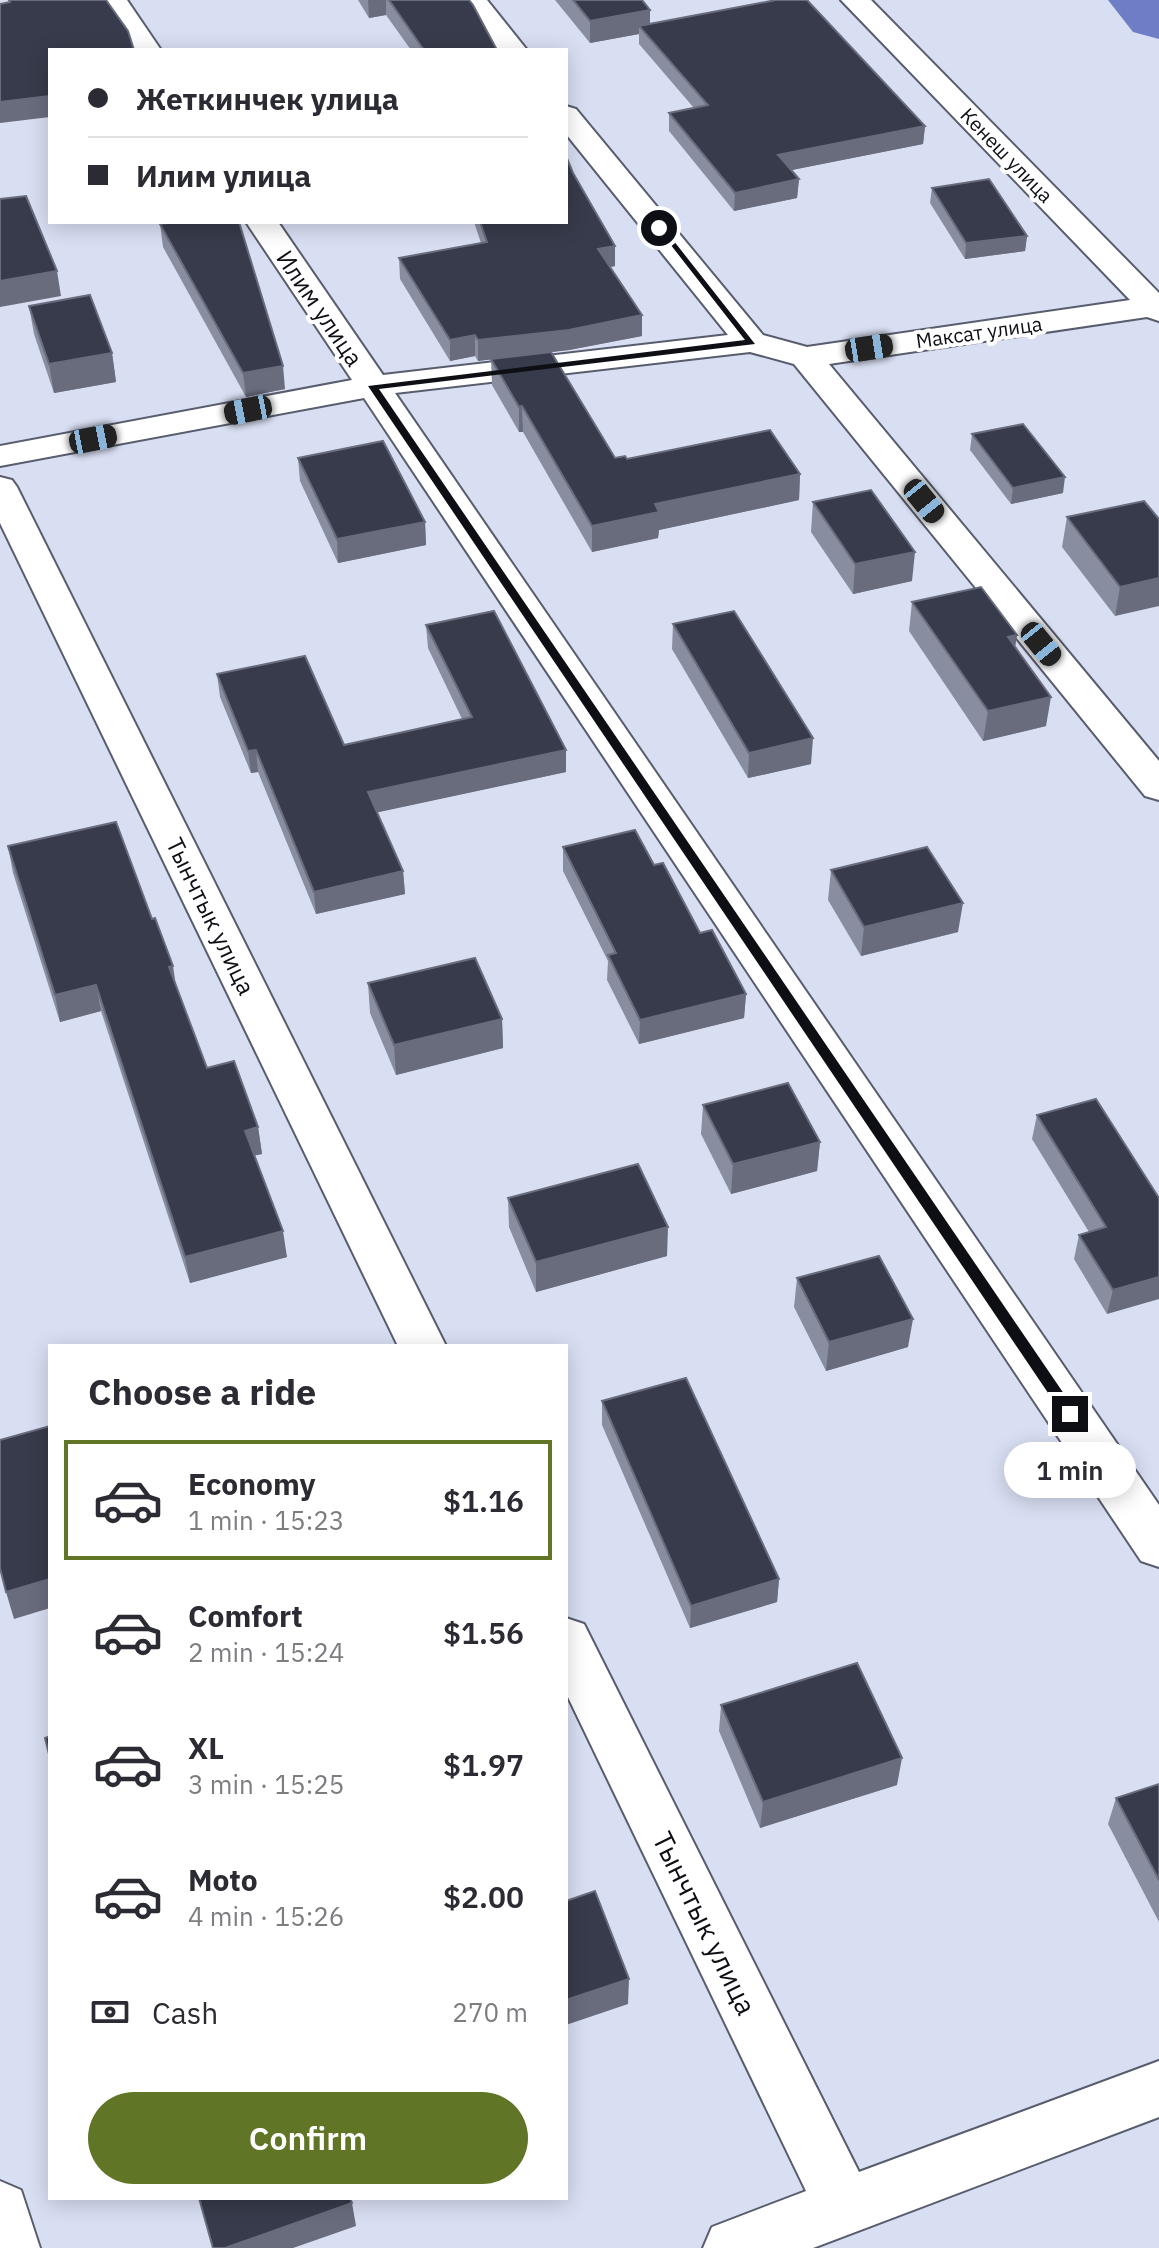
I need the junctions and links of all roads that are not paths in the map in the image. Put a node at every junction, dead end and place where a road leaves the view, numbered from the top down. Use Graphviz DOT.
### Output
graph roads {
  1 [pos="113,0"];
  2 [pos="472,0"];
  3 [pos="855,0"];
  4 [pos="146,48"];
  5 [pos="511,48"];
  6 [pos="568,117"];
  7 [pos="263,224"];
  8 [pos="1156,309"];
  9 [pos="751,342"];
  10 [pos="806,357"];
  11 [pos="373,386"];
  12 [pos="0,456"];
  13 [pos="0,487"];
  14 [pos="1159,787"];
  15 [pos="421,1344"];
  16 [pos="1159,1546"];
  17 [pos="568,1644"];
  18 [pos="1159,2089"];
  19 [pos="845,2207"];
  20 [pos="0,2211"];
  21 [pos="10,2248"];
  22 [pos="733,2248"];
  1 -- 4 [label="street"];
  2 -- 5 [label="street"];
  3 -- 8 [label="street, Кенеш улица"];
  6 -- 9 [label="street"];
  7 -- 11 [label="street, Илим улица"];
  8 -- 10 [label="street, Максат улица"];
  9 -- 10 [label="street, Максат улица"];
  9 -- 11 [label="street, Максат улица"];
  10 -- 14 [label="street"];
  11 -- 12 [label="street, Максат улица"];
  11 -- 16 [label="street, Илим улица"];
  13 -- 15 [label="street, Тынчтык улица"];
  17 -- 19 [label="street, Тынчтык улица"];
  18 -- 19 [label="street"];
  19 -- 22 [label="street"];
  20 -- 21 [label="street"];
}
